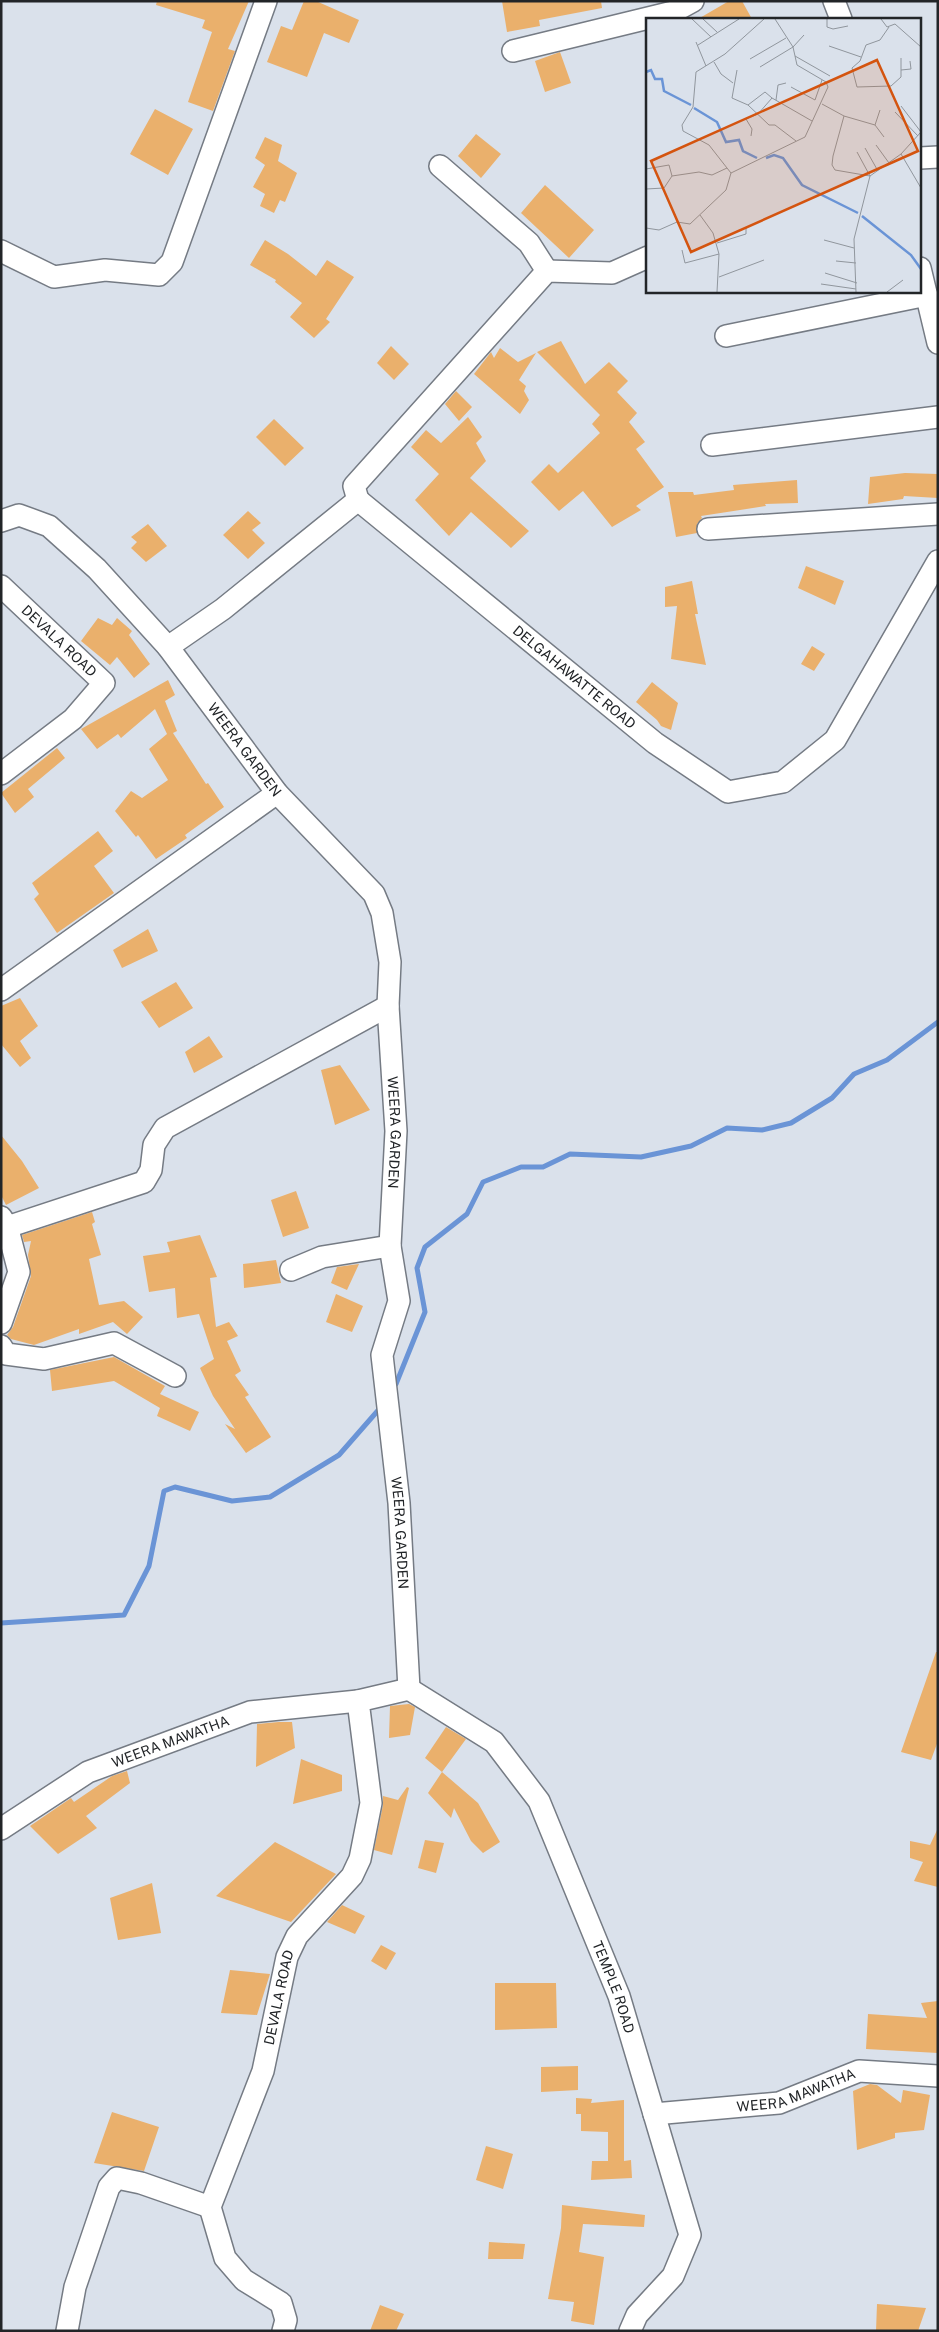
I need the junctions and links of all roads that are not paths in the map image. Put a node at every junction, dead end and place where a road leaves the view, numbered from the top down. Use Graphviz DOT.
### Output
graph roads {
  1 [pos="266,1"];
  2 [pos="692,1"];
  3 [pos="834,1"];
  4 [pos="646,18"];
  5 [pos="648,18"];
  6 [pos="840,18"];
  7 [pos="513,50"];
  8 [pos="938,157"];
  9 [pos="922,158"];
  10 [pos="440,166"];
  11 [pos="1,251"];
  12 [pos="646,258"];
  13 [pos="547,271"];
  14 [pos="922,277"];
  15 [pos="926,295"];
  16 [pos="726,336"];
  17 [pos="938,343"];
  18 [pos="938,417"];
  19 [pos="712,445"];
  20 [pos="358,500"];
  21 [pos="938,514"];
  22 [pos="1,521"];
  23 [pos="708,529"];
  24 [pos="938,561"];
  25 [pos="1,586"];
  26 [pos="168,647"];
  27 [pos="1,774"];
  28 [pos="277,793"];
  29 [pos="1,990"];
  30 [pos="388,1006"];
  31 [pos="3,1224"];
  32 [pos="390,1246"];
  33 [pos="291,1270"];
  34 [pos="1,1323"];
  35 [pos="1,1346"];
  36 [pos="174,1376"];
  37 [pos="409,1689"];
  38 [pos="358,1700"];
  39 [pos="1,1829"];
  40 [pos="938,2076"];
  41 [pos="654,2114"];
  42 [pos="210,2207"];
  43 [pos="66,2331"];
  44 [pos="283,2331"];
  45 [pos="630,2331"];
  1 -- 11 [label="street"];
  2 -- 5 [label="street"];
  3 -- 6 [label="street"];
  4 -- 7 [label="street"];
  8 -- 9 [label="street"];
  10 -- 13 [label="street"];
  12 -- 13 [label="street"];
  13 -- 20 [label="street"];
  14 -- 15 [label="street"];
  15 -- 16 [label="street"];
  15 -- 17 [label="street"];
  18 -- 19 [label="street"];
  20 -- 24 [label="street, DELGAHAWATTE ROAD"];
  20 -- 26 [label="street"];
  21 -- 23 [label="street"];
  22 -- 26 [label="street, WEERA GARDEN"];
  25 -- 27 [label="street, DEVALA ROAD"];
  26 -- 28 [label="street, WEERA GARDEN"];
  28 -- 29 [label="street"];
  28 -- 30 [label="street, WEERA GARDEN"];
  30 -- 31 [label="street"];
  30 -- 32 [label="street, WEERA GARDEN"];
  31 -- 34 [label="street"];
  32 -- 33 [label="street"];
  32 -- 37 [label="street, WEERA GARDEN"];
  35 -- 36 [label="street"];
  37 -- 38 [label="street"];
  37 -- 41 [label="street, TEMPLE ROAD"];
  38 -- 39 [label="street, WEERA MAWATHA"];
  38 -- 42 [label="street, DEVALA ROAD"];
  40 -- 41 [label="street, WEERA MAWATHA"];
  41 -- 45 [label="street, TEMPLE ROAD"];
  42 -- 43 [label="street"];
  42 -- 44 [label="street"];
}
